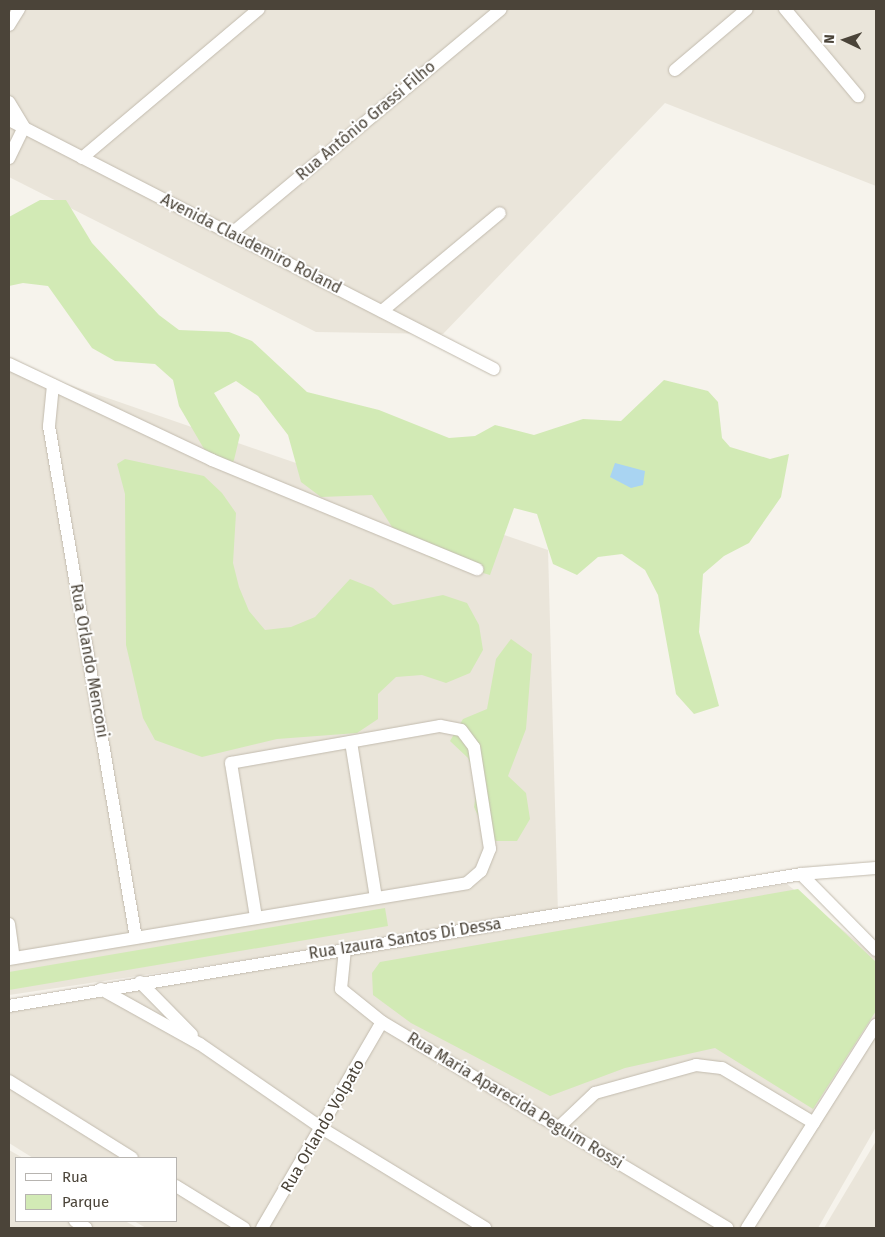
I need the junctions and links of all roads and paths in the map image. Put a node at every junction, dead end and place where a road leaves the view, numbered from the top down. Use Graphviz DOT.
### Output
graph roads {
  1 [pos="19,9"];
  2 [pos="260,9"];
  3 [pos="501,9"];
  4 [pos="747,9"];
  5 [pos="785,9"];
  6 [pos="9,24"];
  7 [pos="674,70"];
  8 [pos="858,96"];
  9 [pos="9,102"];
  10 [pos="9,120"];
  11 [pos="24,128"];
  12 [pos="9,158"];
  13 [pos="82,158"];
  14 [pos="500,212"];
  15 [pos="231,234"];
  16 [pos="382,312"];
  17 [pos="9,364"];
  18 [pos="494,369"];
  19 [pos="53,384"];
  20 [pos="477,569"];
  21 [pos="351,742"];
  22 [pos="876,868"];
  23 [pos="801,874"];
  24 [pos="376,898"];
  25 [pos="256,918"];
  26 [pos="9,924"];
  27 [pos="136,938"];
  28 [pos="345,949"];
  29 [pos="876,950"];
  30 [pos="12,959"];
  31 [pos="140,982"];
  32 [pos="101,989"];
  33 [pos="9,1006"];
  34 [pos="382,1022"];
  35 [pos="876,1025"];
  36 [pos="200,1044"];
  37 [pos="9,1081"];
  38 [pos="814,1123"];
  39 [pos="559,1127"];
  40 [pos="323,1129"];
  41 [pos="130,1157"];
  42 [pos="178,1187"];
  43 [pos="244,1228"];
  44 [pos="262,1228"];
  45 [pos="485,1228"];
  46 [pos="727,1228"];
  47 [pos="748,1228"];
  1 -- 6 [label="street"];
  2 -- 13 [label="street"];
  3 -- 15 [label="street, Rua Antônio Grassi Filho"];
  4 -- 7 [label="street"];
  5 -- 8 [label="street"];
  9 -- 11 [label="street"];
  10 -- 11 [label="street, Avenida Claudemiro Roland"];
  11 -- 12 [label="street"];
  11 -- 13 [label="street, Avenida Claudemiro Roland"];
  13 -- 15 [label="street, Avenida Claudemiro Roland"];
  14 -- 16 [label="street"];
  15 -- 16 [label="street, Avenida Claudemiro Roland"];
  16 -- 18 [label="street, Avenida Claudemiro Roland"];
  17 -- 19 [label="street"];
  19 -- 20 [label="street"];
  19 -- 27 [label="street, Rua Orlando Menconi"];
  21 -- 24 [label="street"];
  21 -- 24 [label="street"];
  21 -- 25 [label="street"];
  22 -- 23 [label="street, Rua Izaura Santos Di Dessa"];
  23 -- 28 [label="street, Rua Izaura Santos Di Dessa"];
  23 -- 29 [label="street"];
  24 -- 25 [label="street"];
  25 -- 27 [label="street"];
  26 -- 30 [label="street"];
  27 -- 30 [label="street"];
  28 -- 31 [label="street, Rua Izaura Santos Di Dessa"];
  28 -- 34 [label="street, Rua Maria Aparecida Peguim Rossi"];
  31 -- 32 [label="street, Rua Izaura Santos Di Dessa"];
  31 -- 36 [label="street"];
  32 -- 33 [label="street, Rua Izaura Santos Di Dessa"];
  32 -- 36 [label="street"];
  34 -- 39 [label="street, Rua Maria Aparecida Peguim Rossi"];
  34 -- 40 [label="street, Rua Orlando Volpato"];
  35 -- 38 [label="street"];
  36 -- 40 [label="street"];
  37 -- 41 [label="street"];
  38 -- 39 [label="street"];
  38 -- 47 [label="street"];
  39 -- 46 [label="street, Rua Maria Aparecida Peguim Rossi"];
  40 -- 44 [label="street, Rua Orlando Volpato"];
  40 -- 45 [label="street"];
  42 -- 43 [label="street"];
}
